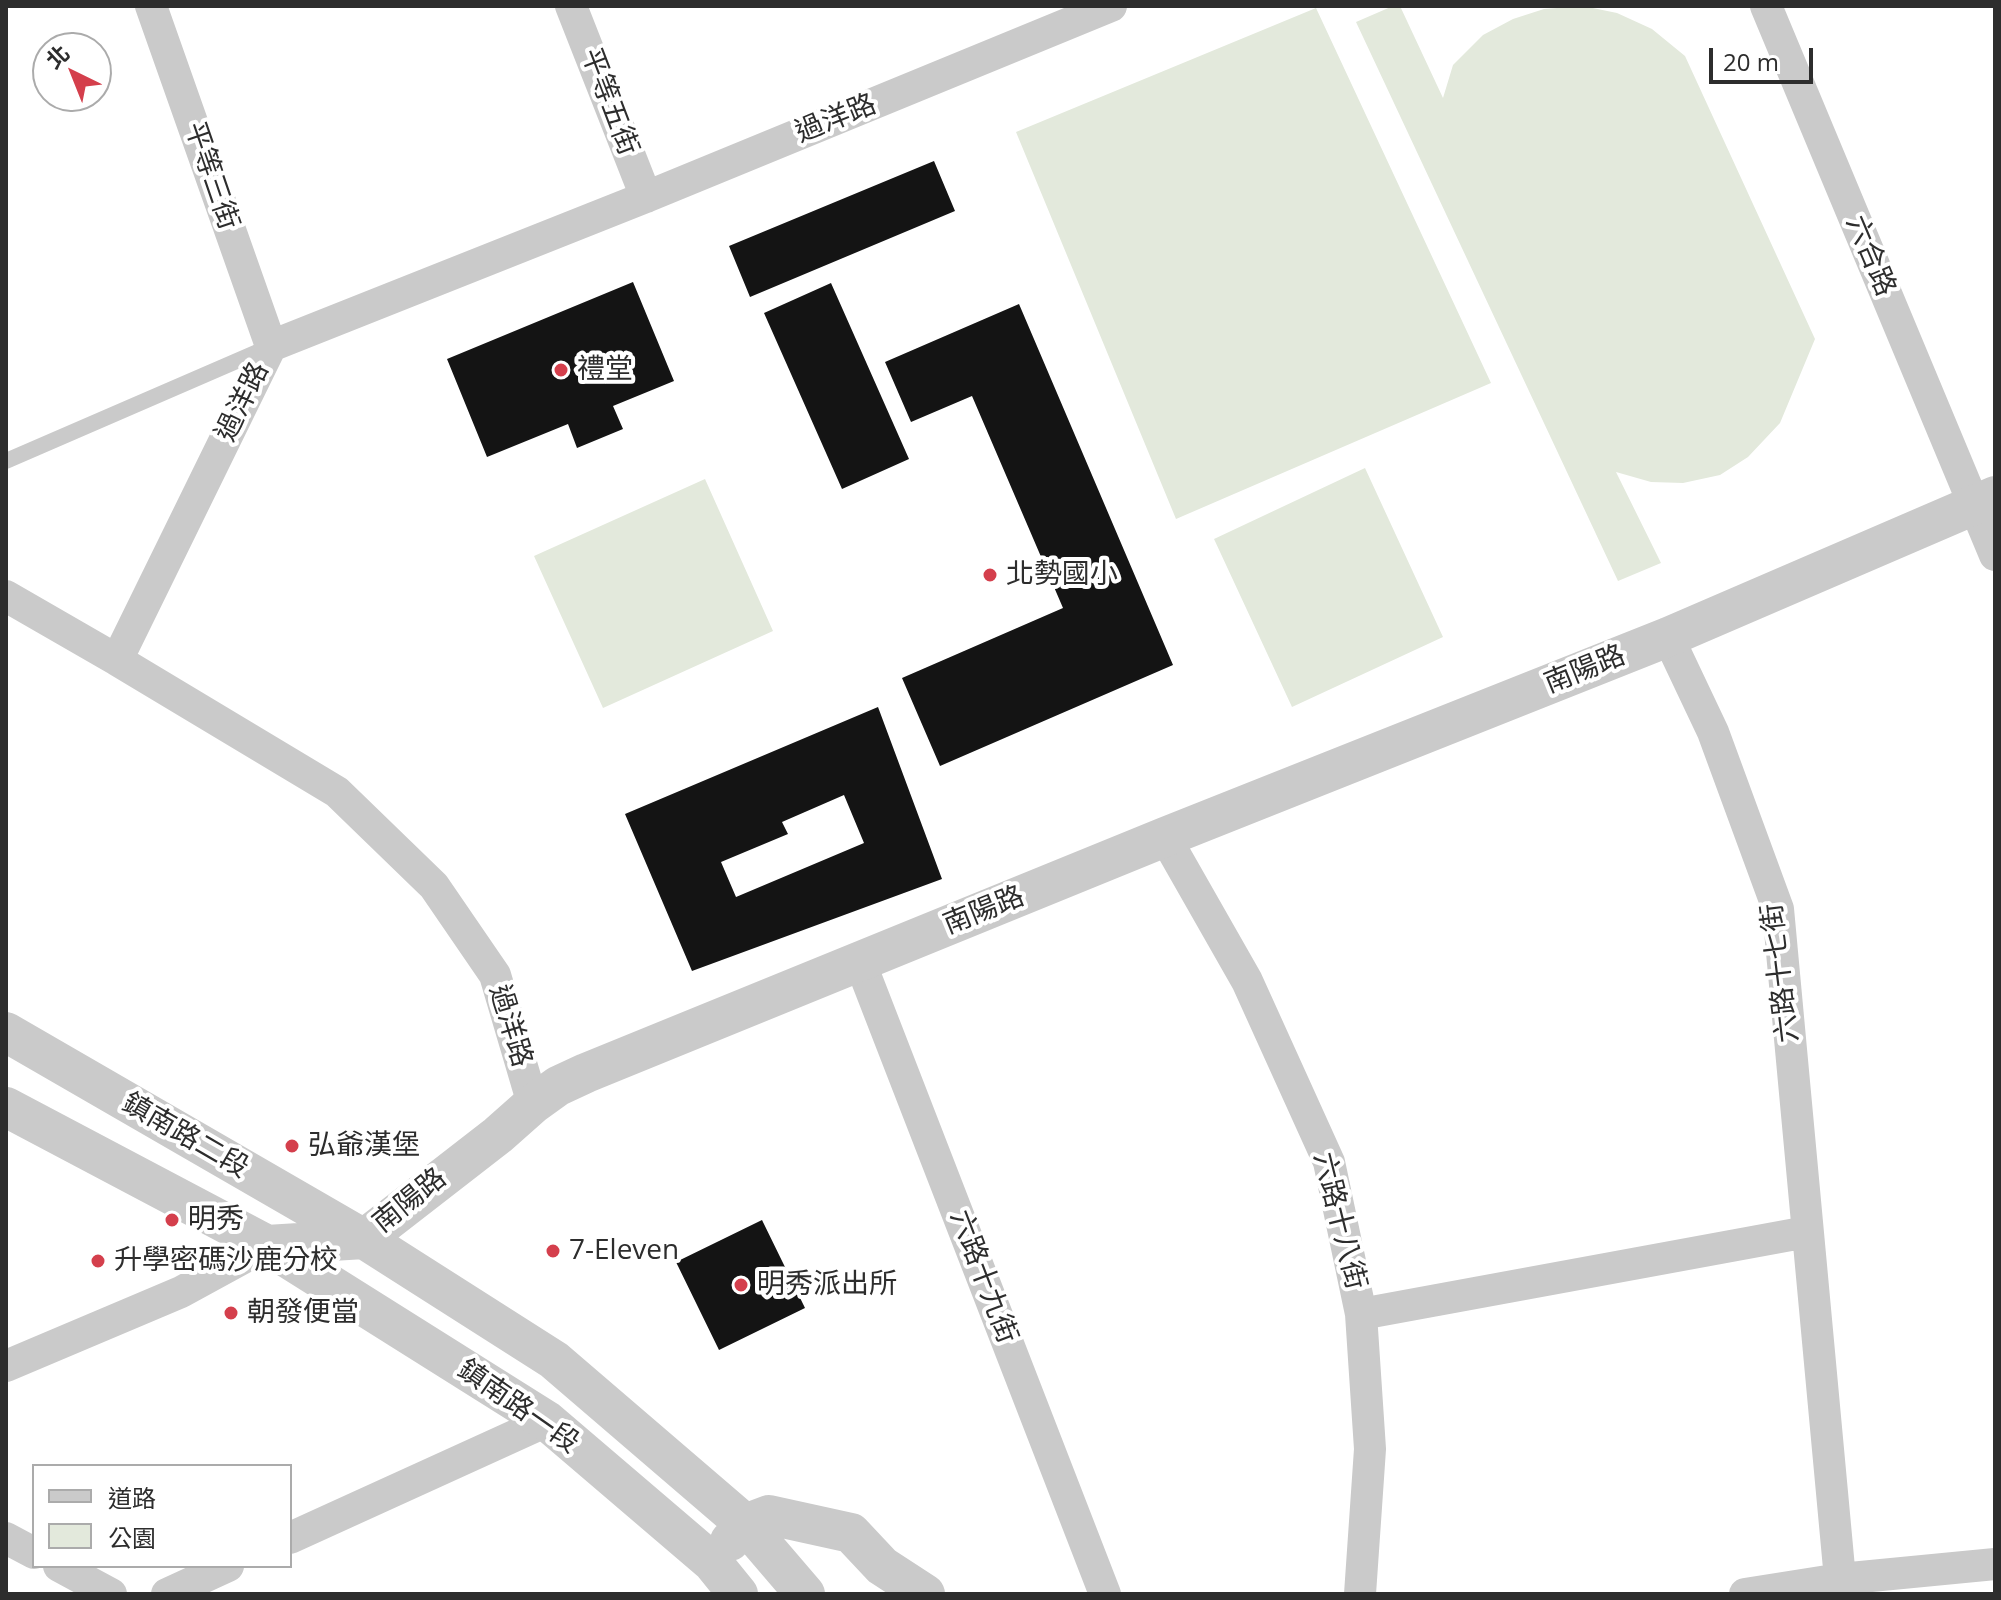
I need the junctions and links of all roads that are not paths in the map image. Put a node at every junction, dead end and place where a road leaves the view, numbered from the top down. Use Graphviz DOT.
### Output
graph roads {
  1 [pos="151,6"];
  2 [pos="571,6"];
  3 [pos="1111,6"];
  4 [pos="1766,6"];
  5 [pos="1059,16"];
  6 [pos="646,197"];
  7 [pos="271,346"];
  8 [pos="6,461"];
  9 [pos="1985,501"];
  10 [pos="1995,555"];
  11 [pos="6,596"];
  12 [pos="1668,637"];
  13 [pos="117,660"];
  14 [pos="1165,837"];
  15 [pos="860,962"];
  16 [pos="6,1032"];
  17 [pos="533,1104"];
  18 [pos="6,1107"];
  19 [pos="1807,1232"];
  20 [pos="364,1239"];
  21 [pos="267,1245"];
  22 [pos="1361,1314"];
  23 [pos="6,1366"];
  24 [pos="547,1421"];
  25 [pos="745,1524"];
  26 [pos="292,1537"];
  27 [pos="6,1538"];
  28 [pos="32,1552"];
  29 [pos="712,1562"];
  30 [pos="1995,1564"];
  31 [pos="63,1568"];
  32 [pos="224,1568"];
  33 [pos="1840,1579"];
  34 [pos="111,1594"];
  35 [pos="167,1594"];
  36 [pos="738,1594"];
  37 [pos="805,1594"];
  38 [pos="925,1594"];
  39 [pos="1105,1594"];
  40 [pos="1360,1594"];
  41 [pos="1745,1594"];
  1 -- 7 [label="street, 平等三街"];
  2 -- 6 [label="street, 平等五街"];
  3 -- 5 [label="street, 過洋路"];
  4 -- 9 [label="street, 六合路"];
  5 -- 6 [label="street, 過洋路"];
  6 -- 7 [label="street, 過洋路"];
  7 -- 8 [label="lane"];
  7 -- 13 [label="street, 過洋路"];
  9 -- 10 [label="street, 六合路"];
  9 -- 12 [label="street, 南陽路"];
  11 -- 13 [label="street"];
  12 -- 14 [label="street, 南陽路"];
  12 -- 19 [label="street, 六路十七街"];
  13 -- 17 [label="street, 過洋路"];
  14 -- 15 [label="street, 南陽路"];
  14 -- 22 [label="street, 六路十八街"];
  15 -- 17 [label="street, 南陽路"];
  15 -- 39 [label="street, 六路十九街"];
  16 -- 20 [label="street, 鎮南路二段"];
  17 -- 20 [label="street, 南陽路"];
  18 -- 21 [label="street, 鎮南路二段"];
  19 -- 22 [label="street"];
  19 -- 33 [label="street, 六路十七街"];
  20 -- 21 [label="street, 南陽路"];
  20 -- 25 [label="street, 鎮南路一段"];
  21 -- 23 [label="street, 南陽路"];
  21 -- 24 [label="street, 鎮南路一段"];
  22 -- 40 [label="street, 六路十八街"];
  24 -- 26 [label="street"];
  24 -- 29 [label="street, 鎮南路一段"];
  25 -- 29 [label="street"];
  25 -- 37 [label="street, 鎮南路一段"];
  25 -- 38 [label="street"];
  27 -- 28 [label="street"];
  29 -- 36 [label="street, 鎮南路一段"];
  30 -- 33 [label="street"];
  31 -- 34 [label="street"];
  32 -- 35 [label="street"];
  33 -- 41 [label="street"];
}
